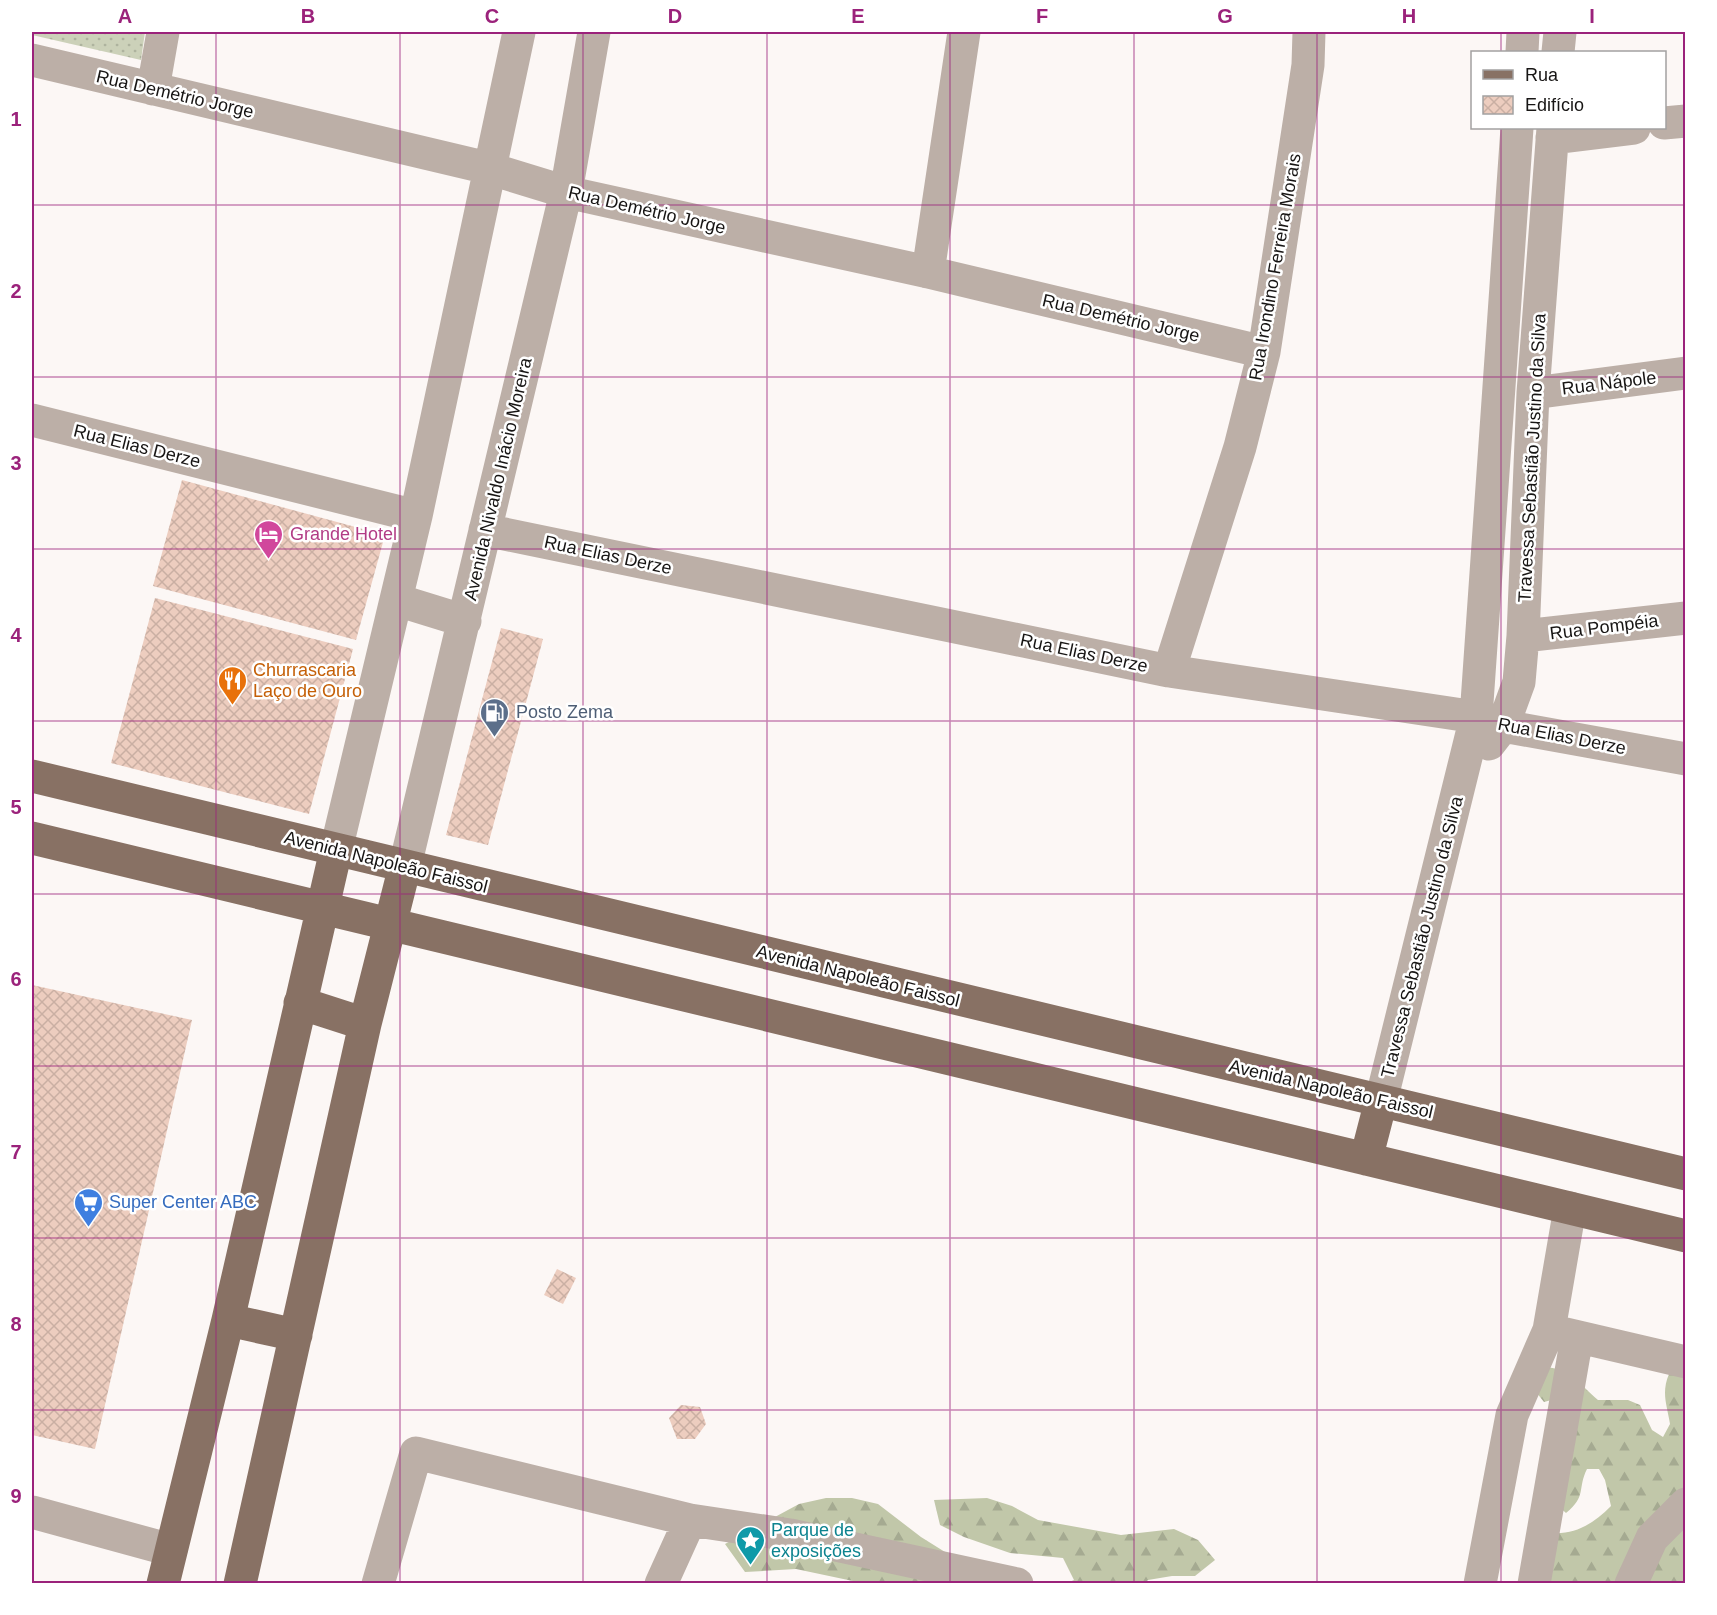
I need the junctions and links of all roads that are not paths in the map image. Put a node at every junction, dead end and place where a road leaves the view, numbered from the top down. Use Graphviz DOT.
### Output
graph roads {
  1 [pos="163,32"];
  2 [pos="519,32"];
  3 [pos="594,32"];
  4 [pos="964,32"];
  5 [pos="1309,32"];
  6 [pos="1523,32"];
  7 [pos="1560,32"];
  8 [pos="1522,51"];
  9 [pos="1558,51"];
  10 [pos="32,60"];
  11 [pos="153,89"];
  12 [pos="1686,121"];
  13 [pos="1666,123"];
  14 [pos="1516,129"];
  15 [pos="1618,129"];
  16 [pos="1552,133"];
  17 [pos="488,168"];
  18 [pos="566,192"];
  19 [pos="928,272"];
  20 [pos="1264,352"];
  21 [pos="1686,373"];
  22 [pos="1533,393"];
  23 [pos="32,420"];
  24 [pos="416,516"];
  25 [pos="485,530"];
  26 [pos="397,600"];
  27 [pos="1686,618"];
  28 [pos="465,621"];
  29 [pos="1523,636"];
  30 [pos="1169,671"];
  31 [pos="1490,722"];
  32 [pos="1686,759"];
  33 [pos="32,776"];
  34 [pos="32,838"];
  35 [pos="336,850"];
  36 [pos="405,866"];
  37 [pos="322,908"];
  38 [pos="391,924"];
  39 [pos="300,1003"];
  40 [pos="365,1024"];
  41 [pos="1381,1101"];
  42 [pos="1366,1159"];
  43 [pos="1686,1174"];
  44 [pos="1570,1208"];
  45 [pos="1686,1236"];
  46 [pos="228,1320"];
  47 [pos="1563,1334"];
  48 [pos="296,1335"];
  49 [pos="1686,1362"];
  50 [pos="1686,1504"];
  51 [pos="32,1512"];
  52 [pos="690,1520"];
  53 [pos="171,1550"];
  54 [pos="163,1584"];
  55 [pos="240,1584"];
  56 [pos="378,1584"];
  57 [pos="661,1584"];
  58 [pos="1017,1584"];
  59 [pos="1480,1584"];
  60 [pos="1534,1584"];
  61 [pos="1631,1584"];
  1 -- 11 [label="street"];
  2 -- 17 [label="street"];
  3 -- 18 [label="street, Avenida Nivaldo Inácio Moreira"];
  4 -- 19 [label="street"];
  5 -- 20 [label="street, Rua Irondino Ferreira Morais"];
  6 -- 8 [label="street"];
  7 -- 9 [label="street"];
  10 -- 11 [label="street, Rua Demétrio Jorge"];
  11 -- 17 [label="street, Rua Demétrio Jorge"];
  12 -- 13 [label="street"];
  14 -- 31 [label="street, Travessa Sebastião Justino da Silva"];
  15 -- 16 [label="street"];
  16 -- 22 [label="street, Travessa Sebastião Justino da Silva"];
  17 -- 18 [label="street, Rua Demétrio Jorge"];
  17 -- 24 [label="street"];
  18 -- 19 [label="street, Rua Demétrio Jorge"];
  18 -- 25 [label="street, Avenida Nivaldo Inácio Moreira"];
  19 -- 20 [label="street, Rua Demétrio Jorge"];
  20 -- 30 [label="street, Rua Irondino Ferreira Morais"];
  21 -- 22 [label="street, Rua Nápole"];
  22 -- 29 [label="street, Travessa Sebastião Justino da Silva"];
  23 -- 24 [label="street, Rua Elias Derze"];
  24 -- 26 [label="street"];
  25 -- 28 [label="street, Avenida Nivaldo Inácio Moreira"];
  25 -- 30 [label="street, Rua Elias Derze"];
  26 -- 28 [label="street"];
  26 -- 35 [label="street"];
  27 -- 29 [label="street, Rua Pompéia"];
  28 -- 36 [label="street, Avenida Nivaldo Inácio Moreira"];
  29 -- 31 [label="street, Travessa Sebastião Justino da Silva"];
  30 -- 31 [label="street, Rua Elias Derze"];
  31 -- 32 [label="street, Rua Elias Derze"];
  31 -- 41 [label="street, Travessa Sebastião Justino da Silva"];
  33 -- 35 [label="main road, Avenida Napoleão Faissol"];
  34 -- 37 [label="main road"];
  35 -- 36 [label="main road, Avenida Napoleão Faissol"];
  35 -- 37 [label="main road"];
  36 -- 38 [label="main road, Avenida Nivaldo Inácio Moreira"];
  36 -- 41 [label="main road, Avenida Napoleão Faissol"];
  37 -- 38 [label="main road"];
  37 -- 39 [label="main road"];
  38 -- 40 [label="main road, Avenida Nivaldo Inácio Moreira"];
  38 -- 42 [label="main road"];
  39 -- 40 [label="main road"];
  39 -- 46 [label="main road"];
  40 -- 48 [label="main road, Avenida Nivaldo Inácio Moreira"];
  41 -- 42 [label="main road"];
  41 -- 43 [label="main road, Avenida Napoleão Faissol"];
  42 -- 44 [label="main road"];
  44 -- 45 [label="main road"];
  44 -- 47 [label="street"];
  46 -- 48 [label="main road"];
  46 -- 53 [label="main road"];
  47 -- 49 [label="street"];
  47 -- 59 [label="street"];
  47 -- 60 [label="street"];
  48 -- 55 [label="main road, Avenida Nivaldo Inácio Moreira"];
  50 -- 61 [label="street"];
  51 -- 53 [label="street"];
  52 -- 56 [label="street"];
  52 -- 57 [label="street"];
  52 -- 58 [label="street"];
  53 -- 54 [label="main road"];
}
